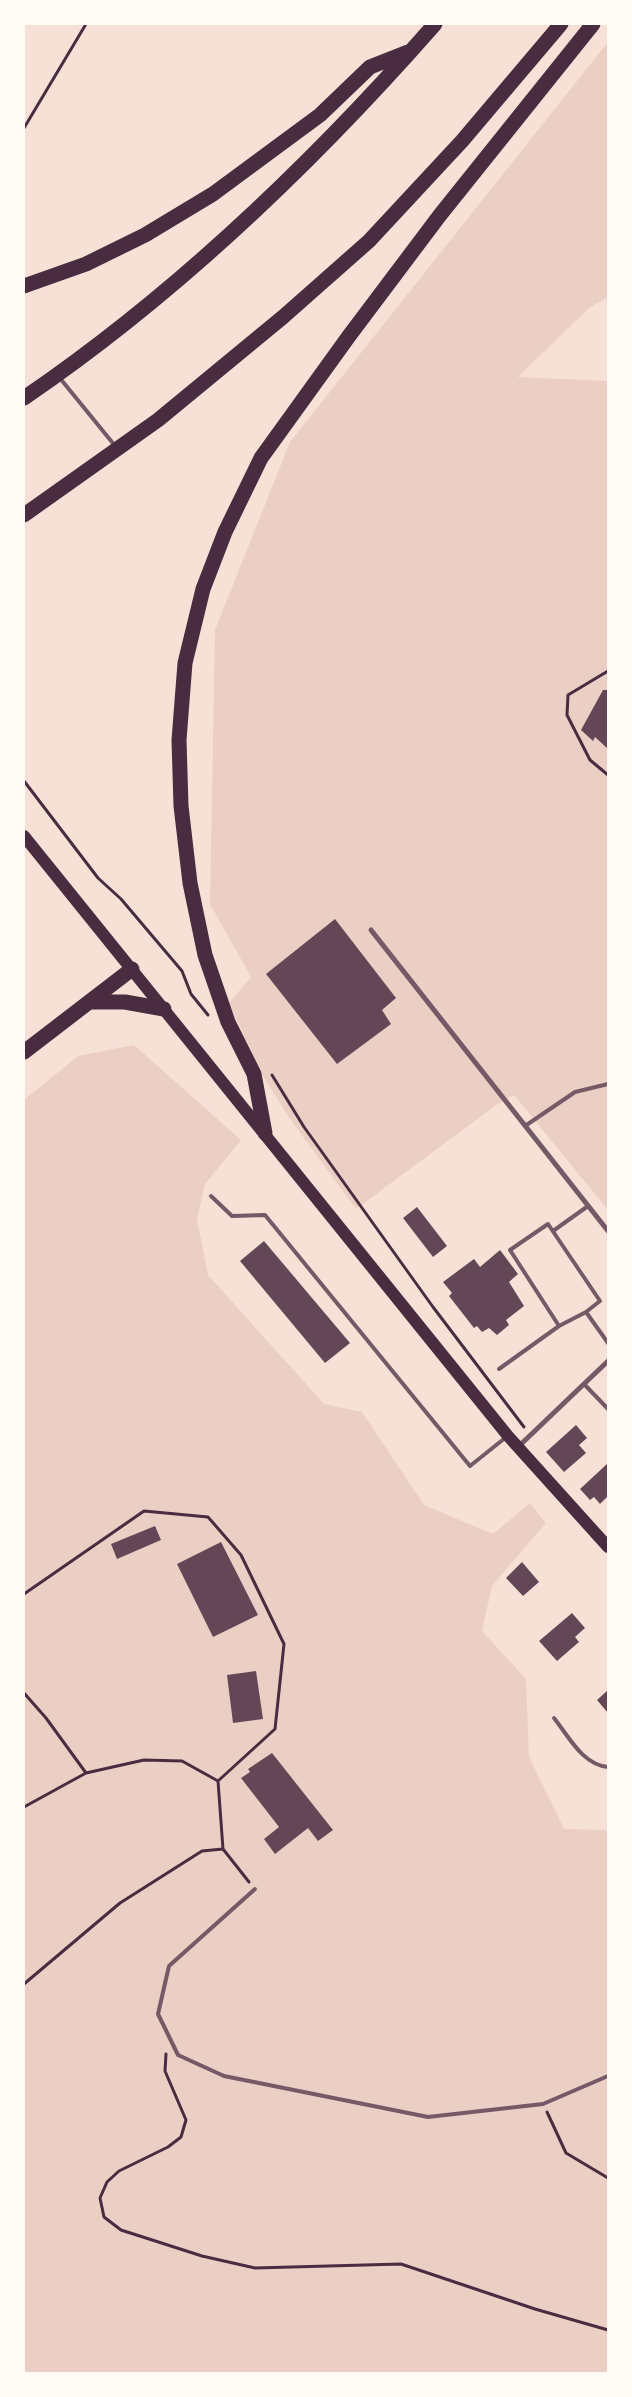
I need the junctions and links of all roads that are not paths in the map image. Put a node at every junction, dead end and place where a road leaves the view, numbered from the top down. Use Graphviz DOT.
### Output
graph roads {
  1 [pos="435,24"];
  2 [pos="561,24"];
  3 [pos="593,24"];
  4 [pos="412,50"];
  5 [pos="24,286"];
  6 [pos="57,375"];
  7 [pos="24,398"];
  8 [pos="117,449"];
  9 [pos="24,515"];
  10 [pos="24,836"];
  11 [pos="371,930"];
  12 [pos="132,970"];
  13 [pos="89,1002"];
  14 [pos="164,1010"];
  15 [pos="24,1052"];
  16 [pos="608,1084"];
  17 [pos="525,1126"];
  18 [pos="265,1134"];
  19 [pos="211,1196"];
  20 [pos="588,1206"];
  21 [pos="553,1231"];
  22 [pos="608,1231"];
  23 [pos="586,1312"];
  24 [pos="559,1326"];
  25 [pos="608,1343"];
  26 [pos="608,1361"];
  27 [pos="499,1369"];
  28 [pos="584,1384"];
  29 [pos="608,1409"];
  30 [pos="508,1436"];
  31 [pos="517,1448"];
  32 [pos="608,1547"];
  33 [pos="554,1718"];
  34 [pos="608,1766"];
  35 [pos="255,1889"];
  36 [pos="608,2076"];
  1 -- 4 [label="highway"];
  2 -- 8 [label="highway"];
  3 -- 18 [label="highway"];
  4 -- 5 [label="highway"];
  4 -- 6 [label="highway"];
  6 -- 7 [label="highway"];
  6 -- 8 [label="lane"];
  8 -- 9 [label="highway"];
  10 -- 12 [label="main road"];
  11 -- 17 [label="street"];
  12 -- 13 [label="highway"];
  12 -- 14 [label="main road"];
  13 -- 14 [label="highway"];
  13 -- 15 [label="highway"];
  14 -- 18 [label="main road"];
  16 -- 17 [label="lane"];
  17 -- 20 [label="street"];
  18 -- 30 [label="main road"];
  19 -- 30 [label="lane"];
  20 -- 21 [label="lane"];
  20 -- 22 [label="street"];
  21 -- 23 [label="lane"];
  21 -- 24 [label="lane"];
  23 -- 24 [label="lane"];
  23 -- 25 [label="lane"];
  24 -- 27 [label="lane"];
  26 -- 28 [label="street"];
  28 -- 29 [label="lane"];
  28 -- 31 [label="street"];
  30 -- 31 [label="main road"];
  31 -- 32 [label="main road"];
  33 -- 34 [label="lane"];
  35 -- 36 [label="lane"];
}
